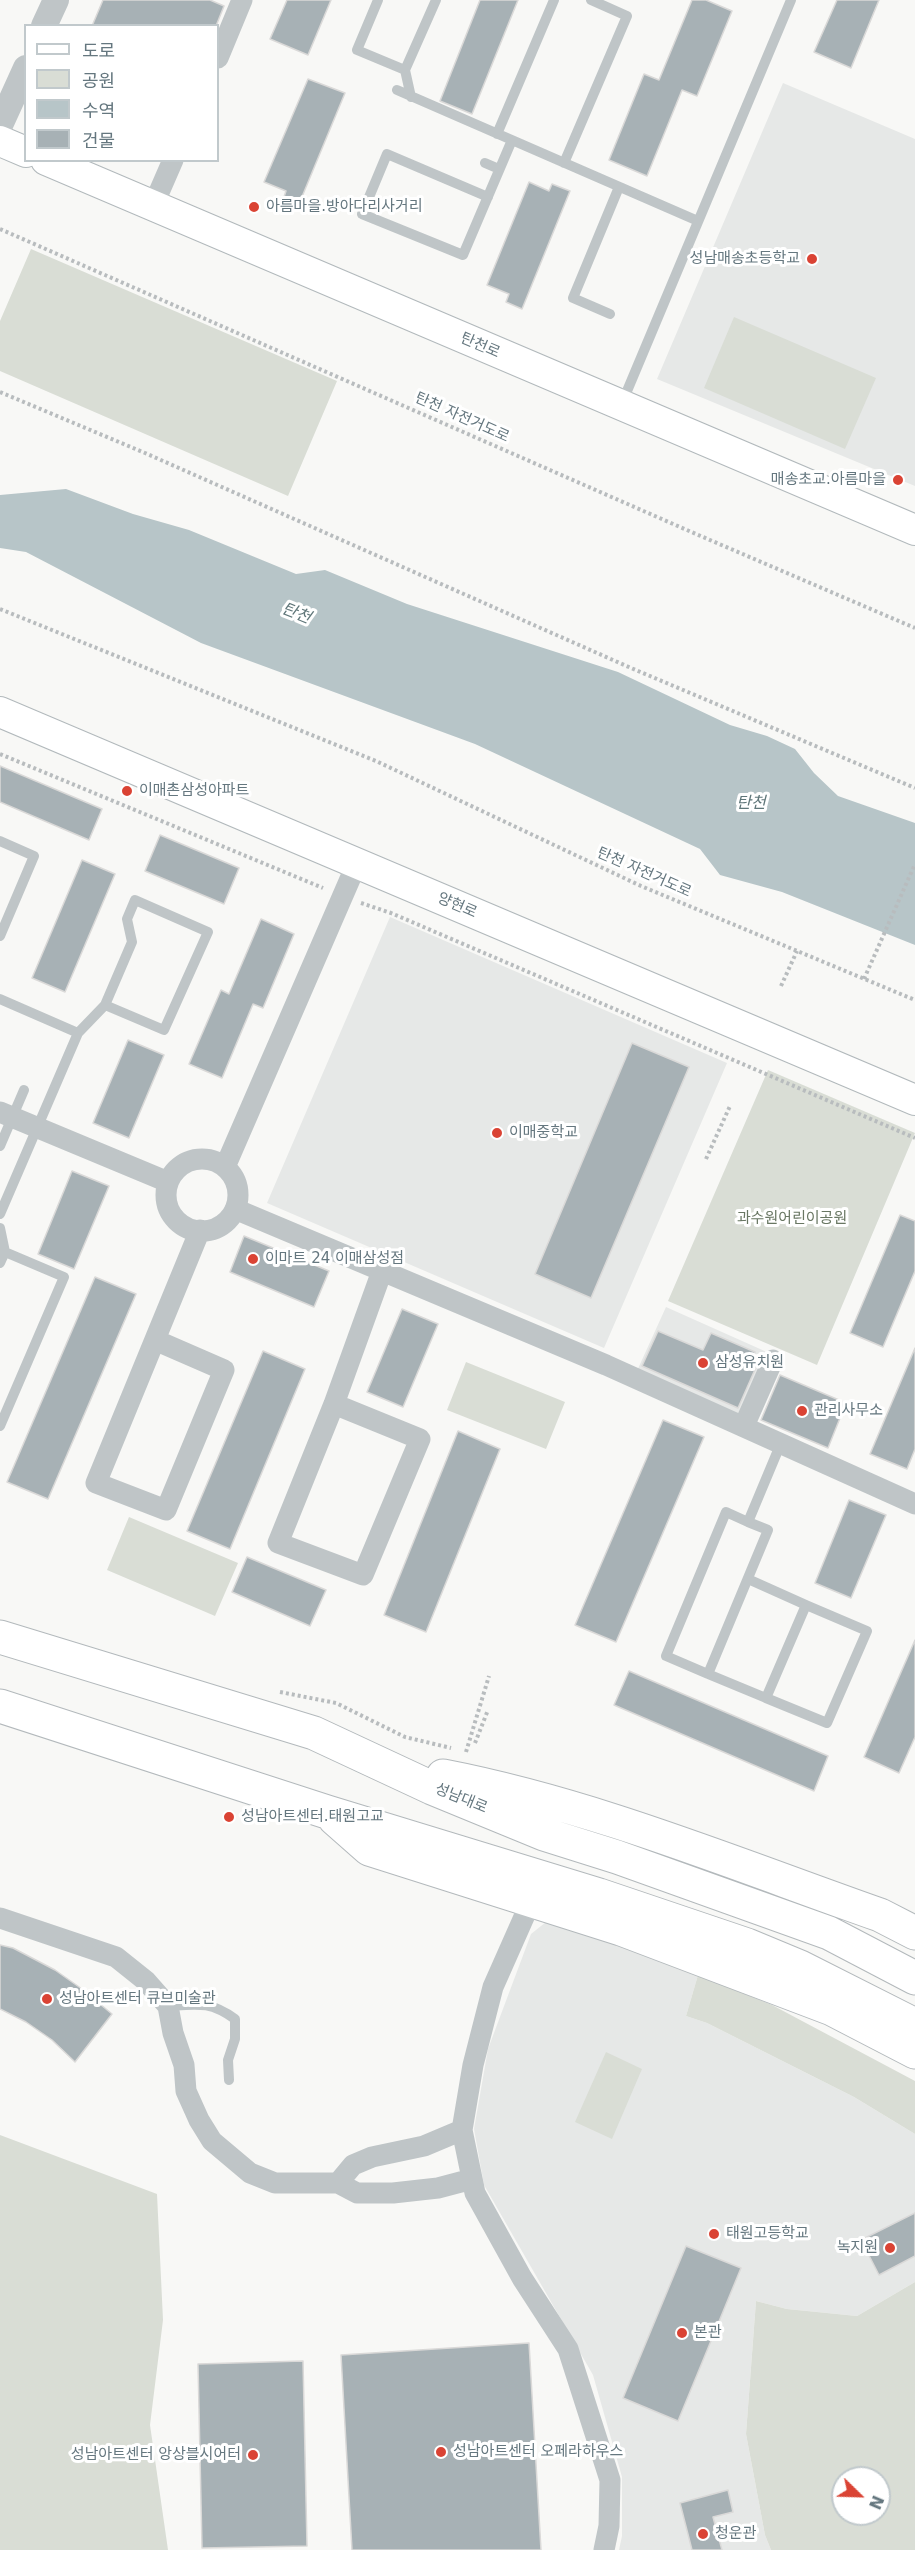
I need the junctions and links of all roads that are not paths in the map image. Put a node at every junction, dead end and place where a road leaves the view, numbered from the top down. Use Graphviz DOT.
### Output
graph roads {
  1 [pos="56,0"];
  2 [pos="242,0"];
  3 [pos="378,0"];
  4 [pos="436,0"];
  5 [pos="554,0"];
  6 [pos="591,0"];
  7 [pos="791,0"];
  8 [pos="45,24"];
  9 [pos="219,56"];
  10 [pos="405,70"];
  11 [pos="24,72"];
  12 [pos="397,90"];
  13 [pos="411,97"];
  14 [pos="0,125"];
  15 [pos="497,134"];
  16 [pos="512,140"];
  17 [pos="0,141"];
  18 [pos="24,151"];
  19 [pos="51,162"];
  20 [pos="172,162"];
  21 [pos="485,163"];
  22 [pos="564,163"];
  23 [pos="499,169"];
  24 [pos="619,187"];
  25 [pos="488,197"];
  26 [pos="153,206"];
  27 [pos="698,221"];
  28 [pos="610,314"];
  29 [pos="621,406"];
  30 [pos="915,530"];
  31 [pos="0,712"];
  32 [pos="0,841"];
  33 [pos="357,863"];
  34 [pos="3,920"];
  35 [pos="0,936"];
  36 [pos="0,999"];
  37 [pos="105,1005"];
  38 [pos="78,1032"];
  39 [pos="24,1090"];
  40 [pos="915,1100"];
  41 [pos="6,1115"];
  42 [pos="37,1127"];
  43 [pos="0,1146"];
  44 [pos="225,1167"];
  45 [pos="168,1182"];
  46 [pos="235,1209"];
  47 [pos="0,1214"];
  48 [pos="0,1228"];
  49 [pos="200,1230"];
  50 [pos="5,1252"];
  51 [pos="0,1263"];
  52 [pos="382,1271"];
  53 [pos="154,1340"];
  54 [pos="773,1360"];
  55 [pos="334,1404"];
  56 [pos="0,1426"];
  57 [pos="744,1426"];
  58 [pos="780,1443"];
  59 [pos="915,1504"];
  60 [pos="748,1522"];
  61 [pos="748,1579"];
  62 [pos="806,1605"];
  63 [pos="0,1637"];
  64 [pos="708,1674"];
  65 [pos="766,1698"];
  66 [pos="0,1706"];
  67 [pos="385,1765"];
  68 [pos="327,1812"];
  69 [pos="532,1899"];
  70 [pos="0,1918"];
  71 [pos="915,1933"];
  72 [pos="915,1978"];
  73 [pos="168,2006"];
  74 [pos="915,2025"];
  75 [pos="915,2052"];
  76 [pos="229,2080"];
  77 [pos="462,2130"];
  78 [pos="472,2179"];
  79 [pos="338,2183"];
  80 [pos="604,2550"];
  1 -- 8 [label="street"];
  2 -- 9 [label="street"];
  3 -- 10 [label="lane"];
  4 -- 10 [label="lane"];
  5 -- 15 [label="lane"];
  6 -- 22 [label="lane"];
  7 -- 27 [label="lane"];
  10 -- 13 [label="lane"];
  11 -- 14 [label="street"];
  12 -- 13 [label="lane"];
  13 -- 15 [label="lane"];
  15 -- 16 [label="lane"];
  16 -- 22 [label="lane"];
  16 -- 23 [label="lane"];
  17 -- 18 [label="main road"];
  19 -- 26 [label="main road, 탄천로"];
  20 -- 26 [label="street"];
  21 -- 23 [label="lane"];
  22 -- 24 [label="lane"];
  23 -- 25 [label="lane"];
  24 -- 27 [label="lane"];
  24 -- 28 [label="lane"];
  25 -- 25 [label="lane"];
  26 -- 29 [label="main road, 탄천로"];
  27 -- 29 [label="lane"];
  29 -- 30 [label="main road, 탄천로"];
  31 -- 33 [label="main road, 양현로"];
  32 -- 34 [label="lane"];
  33 -- 40 [label="main road, 양현로"];
  33 -- 44 [label="street"];
  34 -- 35 [label="lane"];
  36 -- 38 [label="lane"];
  37 -- 37 [label="lane"];
  37 -- 38 [label="lane"];
  38 -- 42 [label="lane"];
  39 -- 41 [label="lane"];
  41 -- 42 [label="street"];
  41 -- 43 [label="lane"];
  42 -- 45 [label="street"];
  42 -- 47 [label="lane"];
  44 -- 45 [label="street"];
  44 -- 46 [label="street"];
  45 -- 49 [label="street"];
  46 -- 49 [label="street"];
  46 -- 52 [label="street"];
  48 -- 50 [label="lane"];
  49 -- 53 [label="street"];
  50 -- 51 [label="lane"];
  50 -- 56 [label="lane"];
  52 -- 55 [label="street"];
  52 -- 57 [label="street"];
  53 -- 53 [label="street"];
  54 -- 57 [label="street"];
  55 -- 55 [label="street"];
  57 -- 58 [label="street"];
  58 -- 59 [label="street"];
  58 -- 60 [label="lane"];
  60 -- 61 [label="lane"];
  60 -- 64 [label="lane"];
  61 -- 62 [label="lane"];
  61 -- 64 [label="lane"];
  62 -- 65 [label="lane"];
  62 -- 65 [label="lane"];
  63 -- 67 [label="main road, 성남대로"];
  64 -- 65 [label="lane"];
  66 -- 68 [label="main road"];
  67 -- 71 [label="main road"];
  67 -- 72 [label="main road, 성남대로"];
  68 -- 69 [label="main road"];
  68 -- 74 [label="main road"];
  69 -- 75 [label="main road"];
  69 -- 77 [label="street"];
  70 -- 73 [label="street"];
  73 -- 76 [label="lane"];
  73 -- 79 [label="street"];
  77 -- 78 [label="street"];
  77 -- 79 [label="street"];
  78 -- 79 [label="street"];
  78 -- 80 [label="street"];
}
